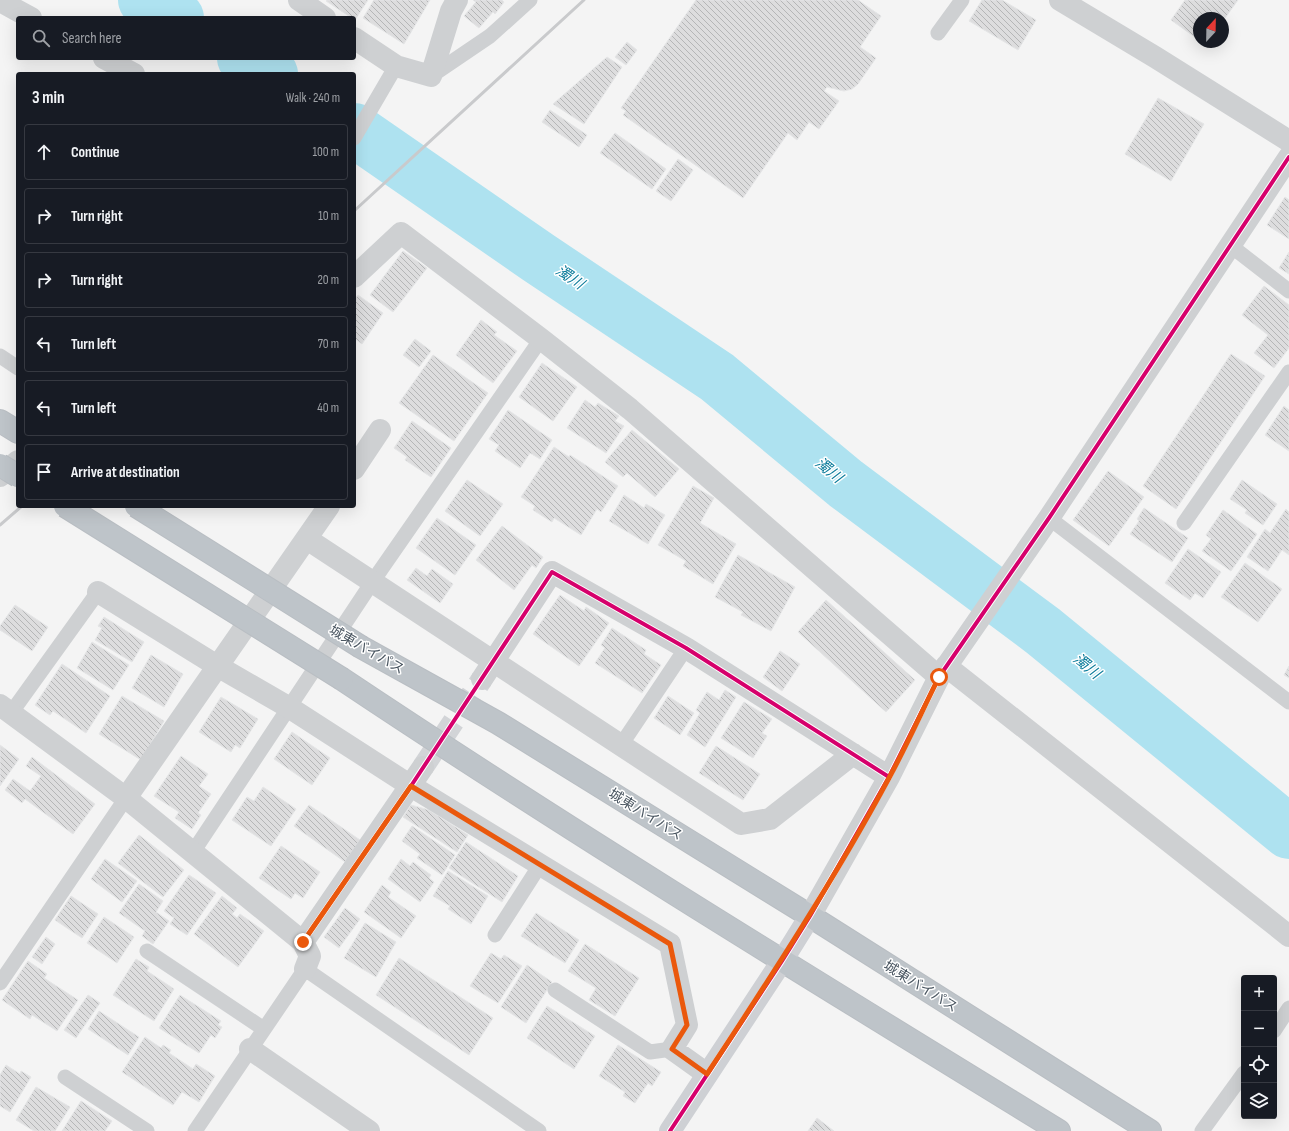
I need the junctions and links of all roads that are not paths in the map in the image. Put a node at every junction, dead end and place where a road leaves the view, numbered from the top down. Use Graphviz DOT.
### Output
graph roads {
  1 [pos="299,0"];
  2 [pos="457,0"];
  3 [pos="530,0"];
  4 [pos="962,0"];
  5 [pos="1060,0"];
  6 [pos="0,1"];
  7 [pos="27,16"];
  8 [pos="322,16"];
  9 [pos="938,34"];
  10 [pos="356,40"];
  11 [pos="108,60"];
  12 [pos="393,71"];
  13 [pos="130,72"];
  14 [pos="431,76"];
  15 [pos="356,135"];
  16 [pos="1289,141"];
  17 [pos="1286,169"];
  18 [pos="1231,246"];
  19 [pos="356,275"];
  20 [pos="1289,290"];
  21 [pos="541,339"];
  22 [pos="0,356"];
  23 [pos="16,367"];
  24 [pos="1289,372"];
  25 [pos="0,420"];
  26 [pos="380,430"];
  27 [pos="16,431"];
  28 [pos="16,462"];
  29 [pos="0,465"];
  30 [pos="356,466"];
  31 [pos="16,475"];
  32 [pos="0,476"];
  33 [pos="68,508"];
  34 [pos="139,508"];
  35 [pos="328,508"];
  36 [pos="1049,518"];
  37 [pos="1184,523"];
  38 [pos="307,539"];
  39 [pos="373,581"];
  40 [pos="98,592"];
  41 [pos="686,648"];
  42 [pos="494,661"];
  43 [pos="947,665"];
  44 [pos="219,667"];
  45 [pos="482,679"];
  46 [pos="1289,702"];
  47 [pos="290,708"];
  48 [pos="5,709"];
  49 [pos="620,745"];
  50 [pos="853,754"];
  51 [pos="423,767"];
  52 [pos="889,777"];
  53 [pos="411,786"];
  54 [pos="126,798"];
  55 [pos="193,852"];
  56 [pos="540,865"];
  57 [pos="810,916"];
  58 [pos="495,935"];
  59 [pos="1289,936"];
  60 [pos="303,942"];
  61 [pos="147,951"];
  62 [pos="782,961"];
  63 [pos="305,969"];
  64 [pos="0,982"];
  65 [pos="555,990"];
  66 [pos="1289,1008"];
  67 [pos="1277,1026"];
  68 [pos="264,1029"];
  69 [pos="250,1049"];
  70 [pos="672,1049"];
  71 [pos="707,1074"];
  72 [pos="65,1077"];
  73 [pos="1241,1077"];
  74 [pos="147,1131"];
  75 [pos="195,1131"];
  76 [pos="369,1131"];
  77 [pos="539,1131"];
  78 [pos="670,1131"];
  79 [pos="1059,1131"];
  80 [pos="1150,1131"];
  81 [pos="1202,1131"];
  1 -- 8 [label="street"];
  2 -- 14 [label="street"];
  3 -- 14 [label="lane"];
  4 -- 9 [label="lane"];
  5 -- 16 [label="street"];
  6 -- 7 [label="street"];
  10 -- 12 [label="street"];
  11 -- 13 [label="street"];
  12 -- 14 [label="street"];
  12 -- 15 [label="lane"];
  17 -- 18 [label="street"];
  18 -- 20 [label="lane"];
  18 -- 36 [label="street"];
  19 -- 21 [label="street"];
  21 -- 39 [label="lane"];
  21 -- 43 [label="street"];
  22 -- 23 [label="lane"];
  24 -- 37 [label="lane"];
  25 -- 27 [label="highway"];
  26 -- 30 [label="street"];
  28 -- 32 [label="street"];
  29 -- 31 [label="highway, bridge"];
  33 -- 62 [label="highway, bridge"];
  34 -- 57 [label="highway, 城東バイパス, bridge"];
  35 -- 38 [label="street"];
  36 -- 43 [label="street"];
  36 -- 46 [label="lane"];
  38 -- 39 [label="street"];
  38 -- 44 [label="street"];
  39 -- 42 [label="street"];
  39 -- 47 [label="lane"];
  40 -- 44 [label="street"];
  40 -- 48 [label="lane"];
  41 -- 42 [label="street"];
  41 -- 49 [label="lane"];
  41 -- 50 [label="street"];
  42 -- 45 [label="street"];
  42 -- 49 [label="street"];
  43 -- 52 [label="street"];
  43 -- 59 [label="street"];
  44 -- 47 [label="street"];
  44 -- 54 [label="street"];
  47 -- 53 [label="street"];
  47 -- 55 [label="lane"];
  48 -- 54 [label="street"];
  49 -- 50 [label="street"];
  50 -- 52 [label="street"];
  51 -- 53 [label="street"];
  52 -- 57 [label="street"];
  53 -- 56 [label="street"];
  53 -- 60 [label="street"];
  54 -- 55 [label="street"];
  54 -- 64 [label="lane"];
  55 -- 60 [label="street"];
  56 -- 58 [label="lane"];
  56 -- 70 [label="street"];
  57 -- 62 [label="street"];
  57 -- 80 [label="highway, 城東バイパス"];
  60 -- 63 [label="street"];
  61 -- 68 [label="lane"];
  62 -- 71 [label="street"];
  62 -- 79 [label="highway"];
  63 -- 68 [label="lane"];
  63 -- 77 [label="lane"];
  65 -- 70 [label="lane"];
  66 -- 67 [label="lane"];
  68 -- 69 [label="lane"];
  69 -- 75 [label="lane"];
  69 -- 76 [label="street"];
  70 -- 71 [label="street"];
  71 -- 78 [label="street"];
  72 -- 74 [label="lane"];
  73 -- 81 [label="lane"];
}
